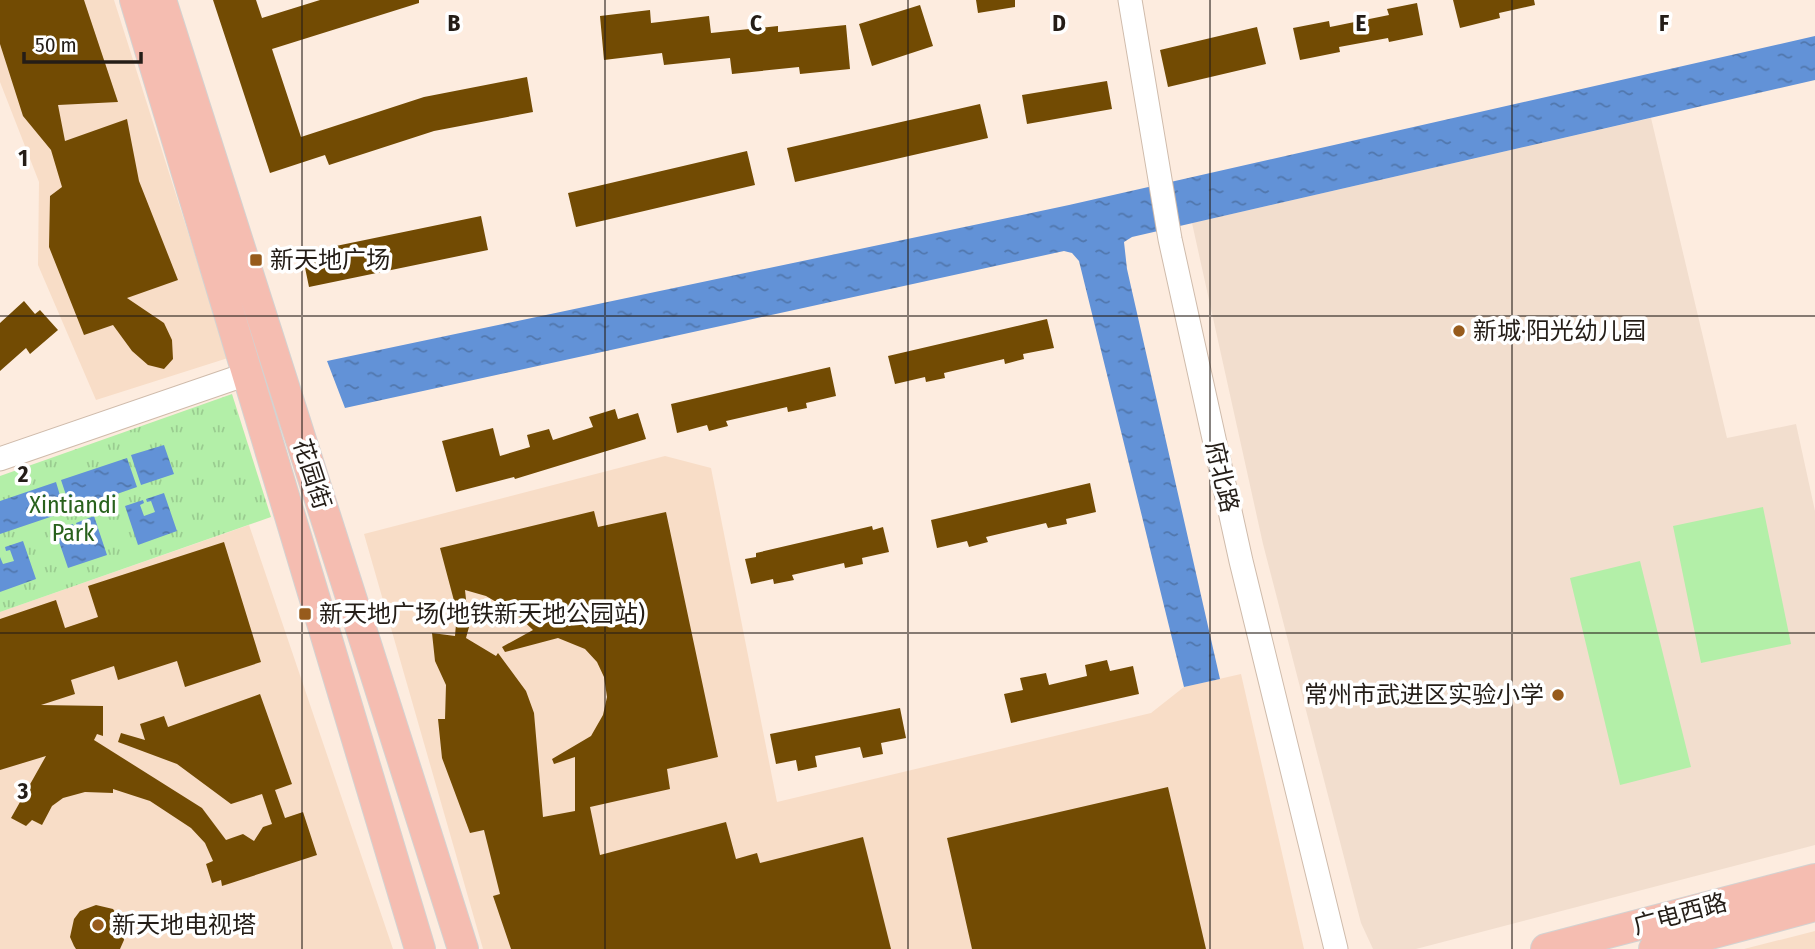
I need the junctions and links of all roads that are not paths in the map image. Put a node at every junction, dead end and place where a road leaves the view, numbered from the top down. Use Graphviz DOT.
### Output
graph roads {
  1 [pos="135,0"];
  2 [pos="161,0"];
  3 [pos="1129,0"];
  4 [pos="247,374"];
  5 [pos="0,459"];
  6 [pos="1815,878"];
  7 [pos="1815,906"];
  8 [pos="1707,942"];
  9 [pos="420,949"];
  10 [pos="463,949"];
  11 [pos="1336,949"];
  12 [pos="1546,949"];
  13 [pos="1654,949"];
  1 -- 4 [label="main road, 花园街"];
  2 -- 10 [label="main road, 花园街"];
  3 -- 11 [label="street, 府北路"];
  4 -- 5 [label="street"];
  4 -- 9 [label="main road, 花园街"];
  6 -- 12 [label="main road, 广电西路"];
  7 -- 8 [label="main road, 广电西路"];
  8 -- 13 [label="main road, 广电西路"];
}
